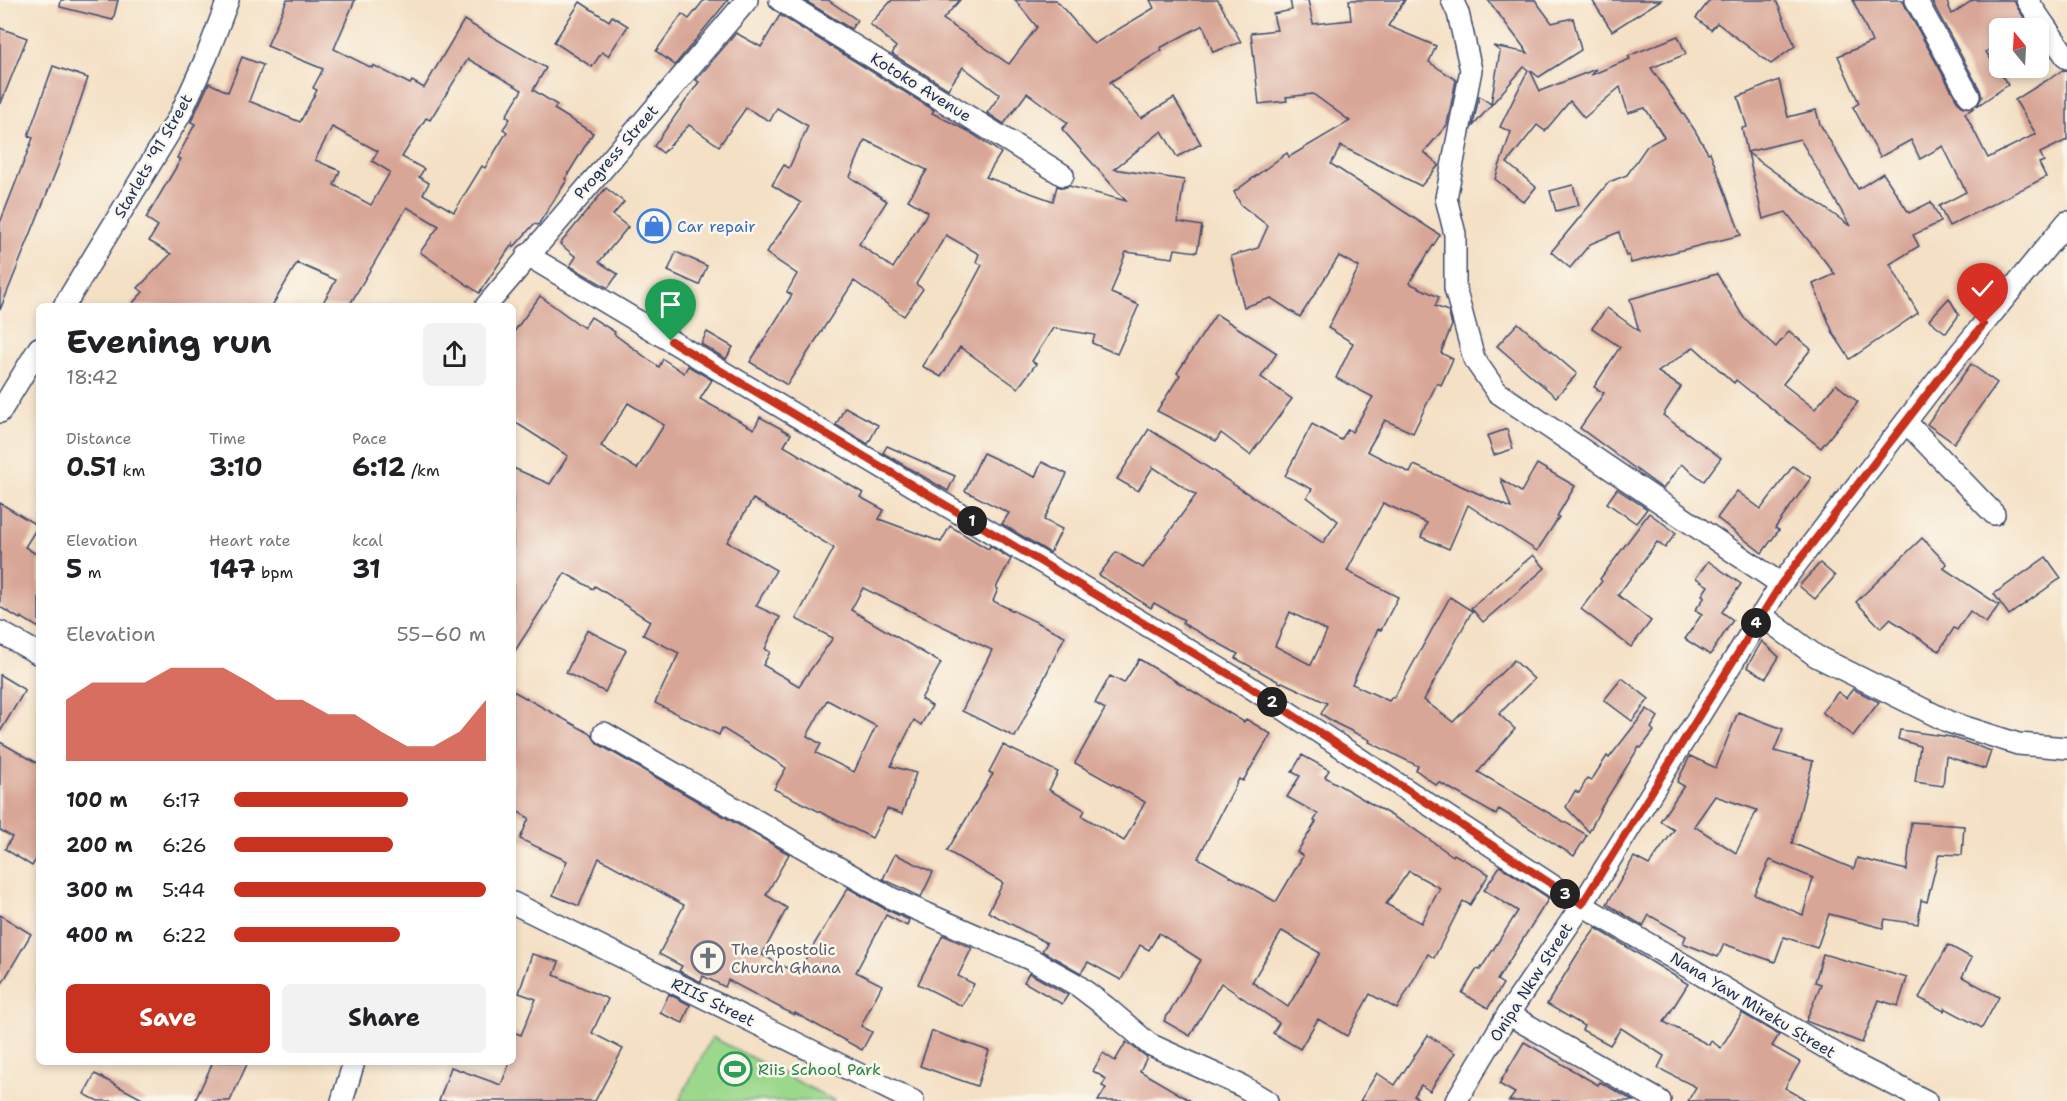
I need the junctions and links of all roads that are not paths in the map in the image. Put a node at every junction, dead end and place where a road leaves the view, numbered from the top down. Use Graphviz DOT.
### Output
graph roads {
  1 [pos="228,0"];
  2 [pos="747,0"];
  3 [pos="780,0"];
  4 [pos="1452,0"];
  5 [pos="1916,0"];
  6 [pos="2027,0"];
  7 [pos="2067,58"];
  8 [pos="1969,96"];
  9 [pos="1063,175"];
  10 [pos="2067,222"];
  11 [pos="527,255"];
  12 [pos="66,303"];
  13 [pos="488,303"];
  14 [pos="36,353"];
  15 [pos="0,412"];
  16 [pos="1906,422"];
  17 [pos="1994,514"];
  18 [pos="1781,584"];
  19 [pos="1761,615"];
  20 [pos="0,632"];
  21 [pos="36,652"];
  22 [pos="604,733"];
  23 [pos="2067,748"];
  24 [pos="516,904"];
  25 [pos="1582,904"];
  26 [pos="1508,1014"];
  27 [pos="353,1065"];
  28 [pos="342,1101"];
  29 [pos="913,1101"];
  30 [pos="1268,1101"];
  31 [pos="1456,1101"];
  32 [pos="1660,1101"];
  33 [pos="1926,1101"];
  1 -- 12 [label="street, Starlets '91 Street"];
  2 -- 11 [label="street, Progress Street"];
  3 -- 9 [label="street, Kotoko Avenue"];
  4 -- 18 [label="street"];
  5 -- 8 [label="street"];
  6 -- 7 [label="street"];
  10 -- 16 [label="street, Onipa Nkw Street"];
  11 -- 13 [label="street, Progress Street"];
  11 -- 25 [label="street, Nana Yaw Mireku Street"];
  14 -- 15 [label="street"];
  16 -- 17 [label="street"];
  16 -- 18 [label="street, Onipa Nkw Street"];
  18 -- 19 [label="street, Onipa Nkw Street"];
  19 -- 23 [label="street"];
  19 -- 25 [label="street, Onipa Nkw Street"];
  20 -- 21 [label="street"];
  22 -- 30 [label="street"];
  24 -- 29 [label="street, RIIS Street"];
  25 -- 26 [label="street, Onipa Nkw Street"];
  25 -- 33 [label="street, Nana Yaw Mireku Street"];
  26 -- 31 [label="street, Onipa Nkw Street"];
  26 -- 32 [label="street"];
  27 -- 28 [label="street"];
}
